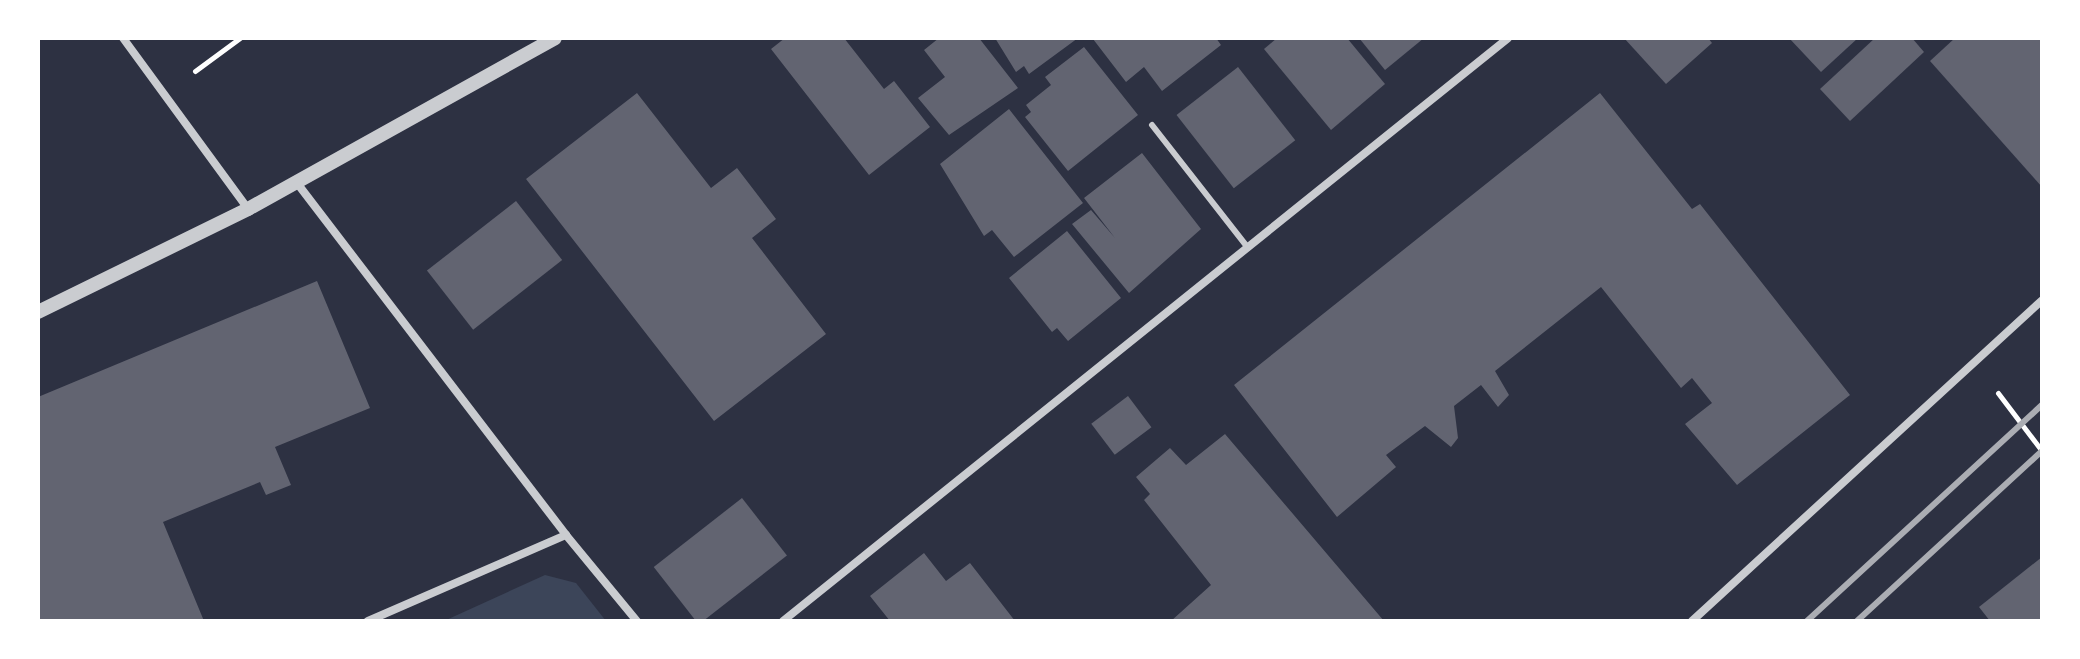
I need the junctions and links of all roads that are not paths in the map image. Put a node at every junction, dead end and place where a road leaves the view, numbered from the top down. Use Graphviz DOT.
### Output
graph roads {
  1 [pos="123,38"];
  2 [pos="555,38"];
  3 [pos="1508,38"];
  4 [pos="1152,125"];
  5 [pos="297,183"];
  6 [pos="248,209"];
  7 [pos="1248,248"];
  8 [pos="2042,300"];
  9 [pos="38,312"];
  10 [pos="566,535"];
  11 [pos="368,621"];
  12 [pos="637,621"];
  13 [pos="783,621"];
  14 [pos="1692,621"];
  1 -- 6 [label="street"];
  2 -- 5 [label="street"];
  3 -- 7 [label="street"];
  4 -- 7 [label="lane"];
  5 -- 6 [label="street"];
  5 -- 10 [label="street"];
  6 -- 9 [label="street"];
  7 -- 13 [label="street"];
  8 -- 14 [label="street"];
  10 -- 11 [label="street"];
  10 -- 12 [label="street"];
}
